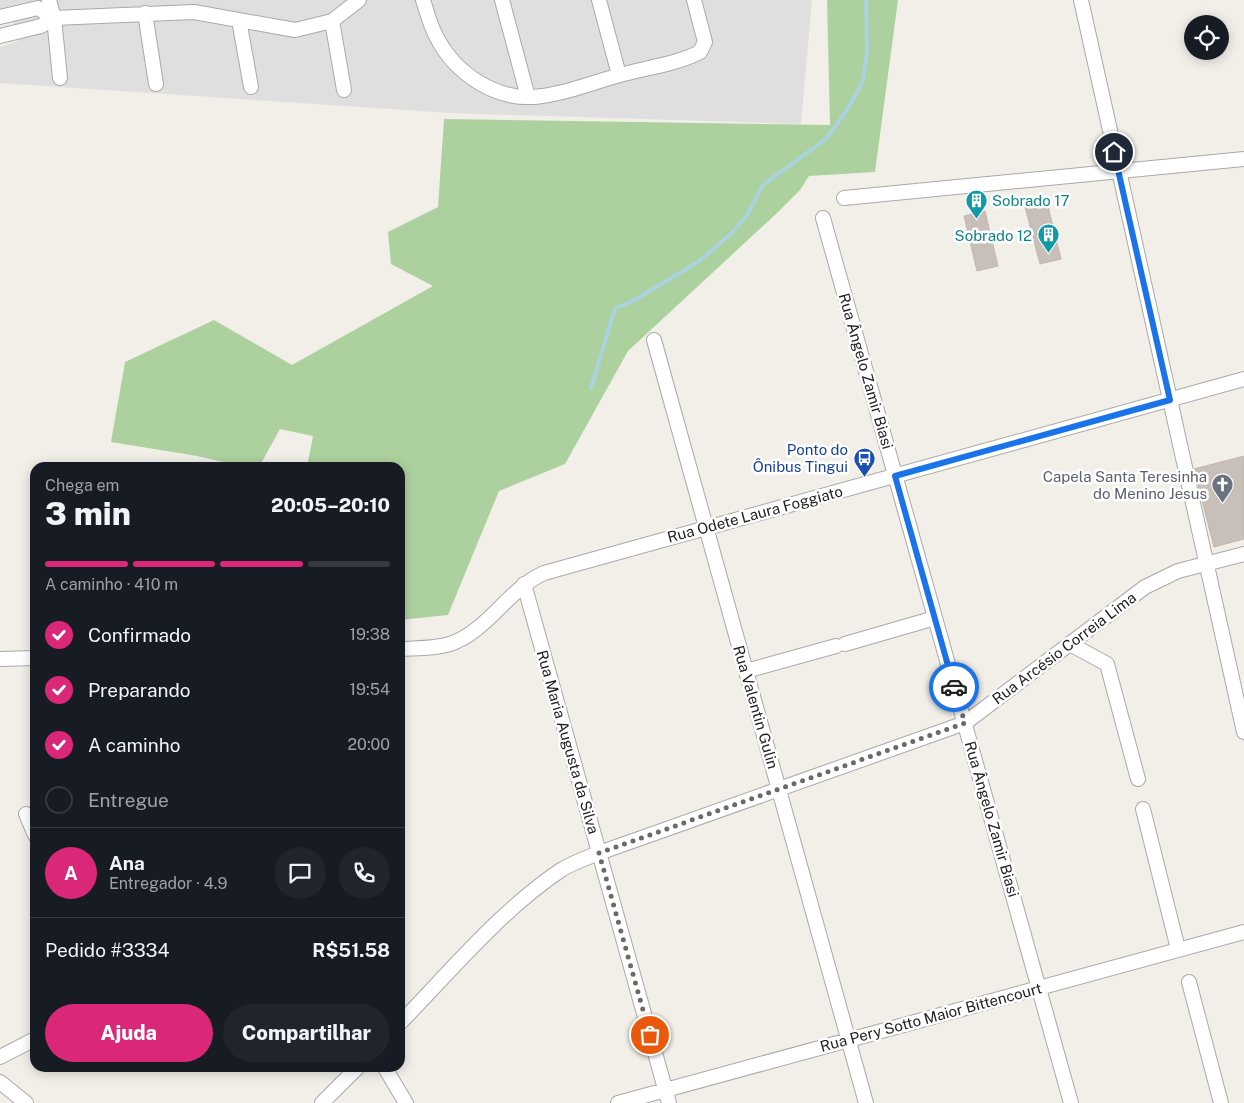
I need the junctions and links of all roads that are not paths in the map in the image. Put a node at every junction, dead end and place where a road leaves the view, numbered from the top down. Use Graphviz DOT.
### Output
graph roads {
  1 [pos="49,0"];
  2 [pos="125,0"];
  3 [pos="359,0"];
  4 [pos="423,0"];
  5 [pos="502,0"];
  6 [pos="599,0"];
  7 [pos="694,0"];
  8 [pos="1081,0"];
  9 [pos="203,6"];
  10 [pos="145,13"];
  11 [pos="129,14"];
  12 [pos="0,17"];
  13 [pos="54,18"];
  14 [pos="239,20"];
  15 [pos="332,21"];
  16 [pos="0,36"];
  17 [pos="619,75"];
  18 [pos="60,78"];
  19 [pos="156,84"];
  20 [pos="251,87"];
  21 [pos="344,90"];
  22 [pos="528,97"];
  23 [pos="1244,159"];
  24 [pos="1119,171"];
  25 [pos="844,198"];
  26 [pos="823,218"];
  27 [pos="654,340"];
  28 [pos="1244,379"];
  29 [pos="1170,400"];
  30 [pos="895,476"];
  31 [pos="706,528"];
  32 [pos="1244,554"];
  33 [pos="1206,563"];
  34 [pos="524,584"];
  35 [pos="935,618"];
  36 [pos="1070,644"];
  37 [pos="405,648"];
  38 [pos="30,658"];
  39 [pos="0,659"];
  40 [pos="746,672"];
  41 [pos="965,723"];
  42 [pos="1244,732"];
  43 [pos="1138,780"];
  44 [pos="779,788"];
  45 [pos="1143,809"];
  46 [pos="26,814"];
  47 [pos="30,823"];
  48 [pos="599,853"];
  49 [pos="1244,932"];
  50 [pos="1178,949"];
  51 [pos="1190,982"];
  52 [pos="1039,988"];
  53 [pos="405,1018"];
  54 [pos="849,1040"];
  55 [pos="30,1042"];
  56 [pos="0,1057"];
  57 [pos="353,1072"];
  58 [pos="387,1072"];
  59 [pos="0,1082"];
  60 [pos="667,1097"];
  61 [pos="26,1103"];
  62 [pos="322,1103"];
  63 [pos="406,1103"];
  64 [pos="618,1103"];
  65 [pos="866,1103"];
  66 [pos="1071,1103"];
  67 [pos="1221,1103"];
  1 -- 13 [label="street"];
  2 -- 11 [label="street"];
  3 -- 15 [label="street"];
  4 -- 22 [label="street"];
  5 -- 22 [label="street"];
  6 -- 17 [label="street"];
  7 -- 17 [label="street"];
  8 -- 24 [label="street"];
  9 -- 10 [label="street"];
  9 -- 14 [label="street"];
  10 -- 11 [label="street"];
  10 -- 19 [label="street"];
  11 -- 13 [label="street"];
  12 -- 13 [label="street"];
  13 -- 16 [label="street"];
  13 -- 18 [label="street"];
  14 -- 15 [label="street"];
  14 -- 20 [label="street"];
  15 -- 21 [label="street"];
  17 -- 22 [label="street"];
  23 -- 24 [label="street"];
  24 -- 25 [label="street"];
  24 -- 29 [label="street"];
  26 -- 30 [label="street, Rua Ângelo Zamir Biasi"];
  27 -- 31 [label="street, Rua Valentin Gulin"];
  28 -- 29 [label="street, Rua Odete Laura Foggiato"];
  29 -- 30 [label="street, Rua Odete Laura Foggiato"];
  29 -- 33 [label="street"];
  30 -- 31 [label="street, Rua Odete Laura Foggiato"];
  30 -- 35 [label="street, Rua Ângelo Zamir Biasi"];
  31 -- 34 [label="street, Rua Odete Laura Foggiato"];
  31 -- 40 [label="street, Rua Valentin Gulin"];
  32 -- 33 [label="street, Rua Arcésio Correia Lima"];
  33 -- 36 [label="street, Rua Arcésio Correia Lima"];
  33 -- 42 [label="street"];
  34 -- 37 [label="street, Rua Odete Laura Foggiato"];
  34 -- 48 [label="street, Rua Maria Augusta da Silva"];
  35 -- 40 [label="street"];
  35 -- 41 [label="street, Rua Ângelo Zamir Biasi"];
  36 -- 41 [label="street, Rua Arcésio Correia Lima"];
  36 -- 43 [label="street"];
  38 -- 39 [label="street"];
  40 -- 44 [label="street, Rua Valentin Gulin"];
  41 -- 44 [label="street, Rua Arcésio Correia Lima"];
  41 -- 52 [label="street, Rua Ângelo Zamir Biasi"];
  44 -- 48 [label="street, Rua Arcésio Correia Lima"];
  44 -- 54 [label="street, Rua Valentin Gulin"];
  45 -- 50 [label="street"];
  46 -- 47 [label="street"];
  48 -- 53 [label="street, Rua Arcésio Correia Lima"];
  48 -- 60 [label="street, Rua Maria Augusta da Silva"];
  49 -- 50 [label="street, Rua Pery Sotto Maior Bittencourt"];
  50 -- 52 [label="street, Rua Pery Sotto Maior Bittencourt"];
  51 -- 67 [label="street"];
  52 -- 54 [label="street, Rua Pery Sotto Maior Bittencourt"];
  52 -- 66 [label="street, Rua Ângelo Zamir Biasi"];
  54 -- 60 [label="street, Rua Pery Sotto Maior Bittencourt"];
  54 -- 65 [label="street, Rua Valentin Gulin"];
  55 -- 56 [label="street"];
  57 -- 62 [label="street"];
  58 -- 63 [label="street"];
  59 -- 61 [label="street"];
  60 -- 64 [label="street, Rua Pery Sotto Maior Bittencourt"];
}
